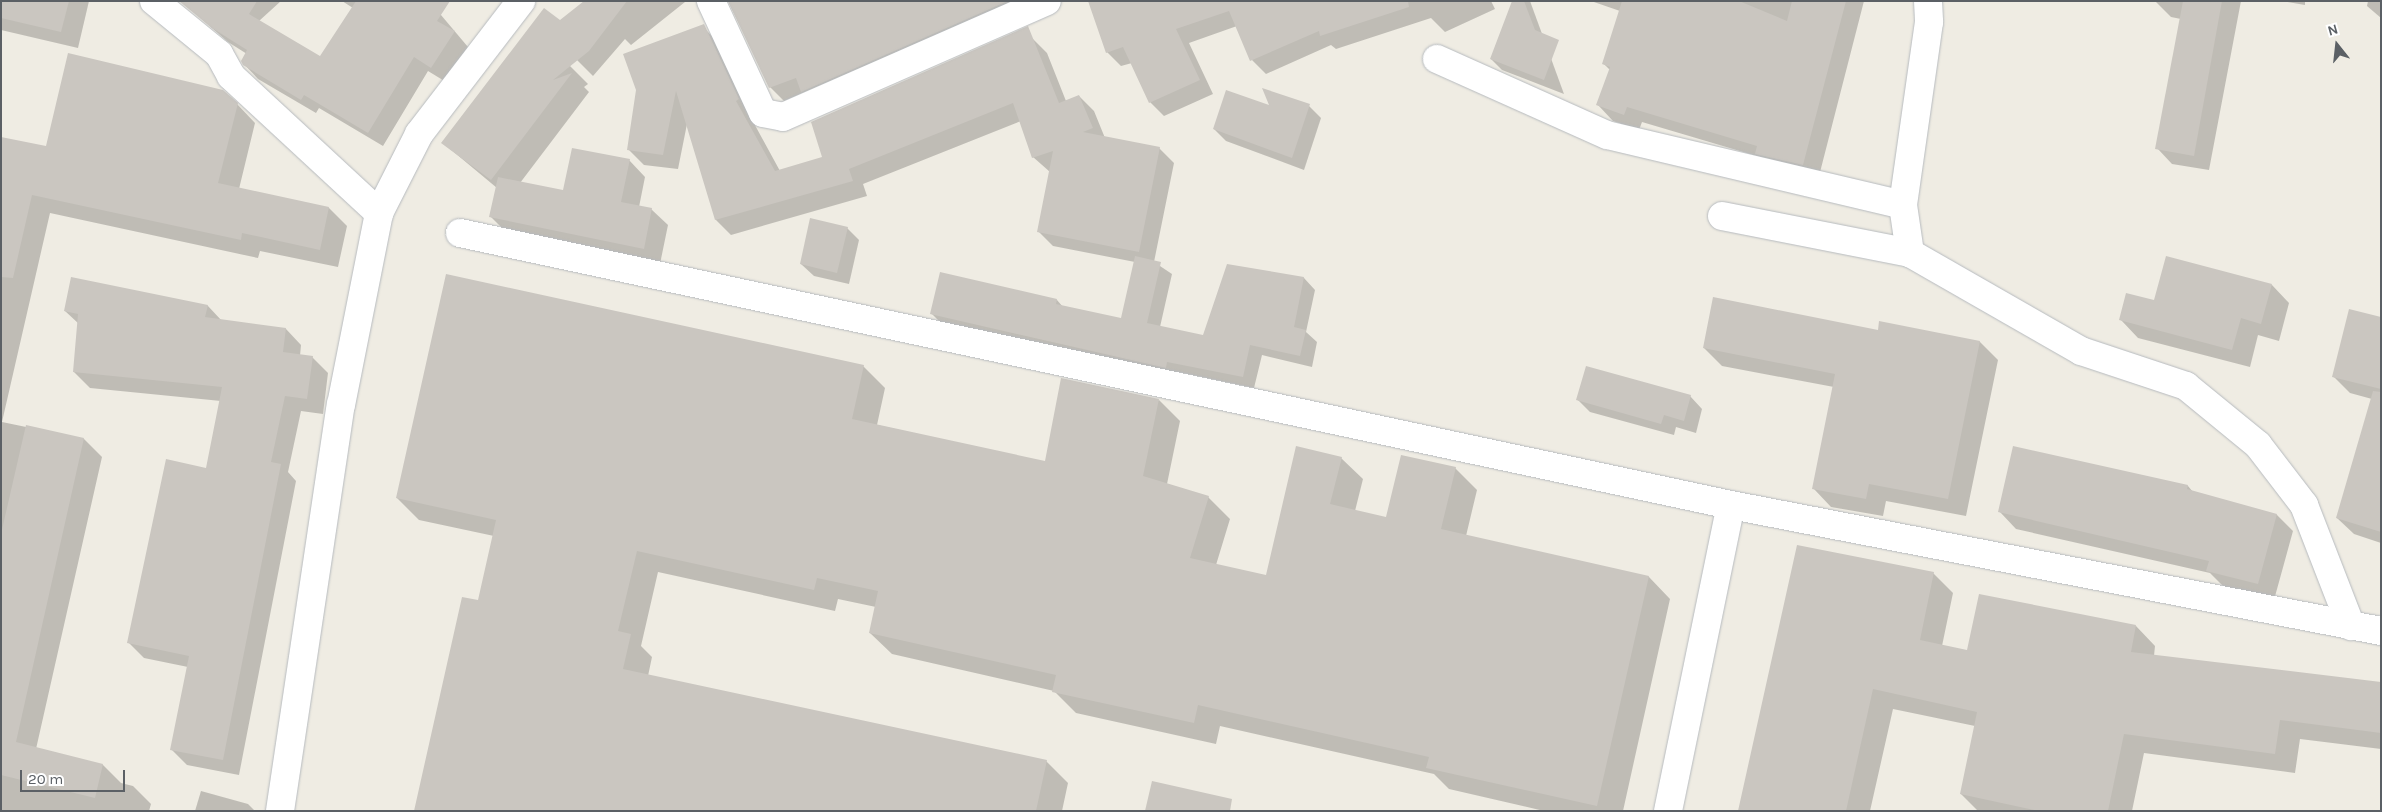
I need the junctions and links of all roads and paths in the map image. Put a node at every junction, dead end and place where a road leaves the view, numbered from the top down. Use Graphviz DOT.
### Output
graph roads {
  1 [pos="154,1"];
  2 [pos="521,1"];
  3 [pos="712,1"];
  4 [pos="1047,1"];
  5 [pos="1928,1"];
  6 [pos="1437,59"];
  7 [pos="1903,205"];
  8 [pos="379,214"];
  9 [pos="1722,216"];
  10 [pos="460,233"];
  11 [pos="1910,253"];
  12 [pos="1731,505"];
  13 [pos="2351,626"];
  14 [pos="2381,631"];
  15 [pos="280,811"];
  16 [pos="1668,811"];
  1 -- 8 [label="street"];
  2 -- 8 [label="street"];
  3 -- 4 [label="street"];
  5 -- 7 [label="street"];
  6 -- 7 [label="street"];
  7 -- 11 [label="street"];
  8 -- 15 [label="street"];
  9 -- 11 [label="street"];
  10 -- 12 [label="street"];
  11 -- 13 [label="street"];
  12 -- 13 [label="street"];
  12 -- 16 [label="street"];
  13 -- 14 [label="street"];
}
